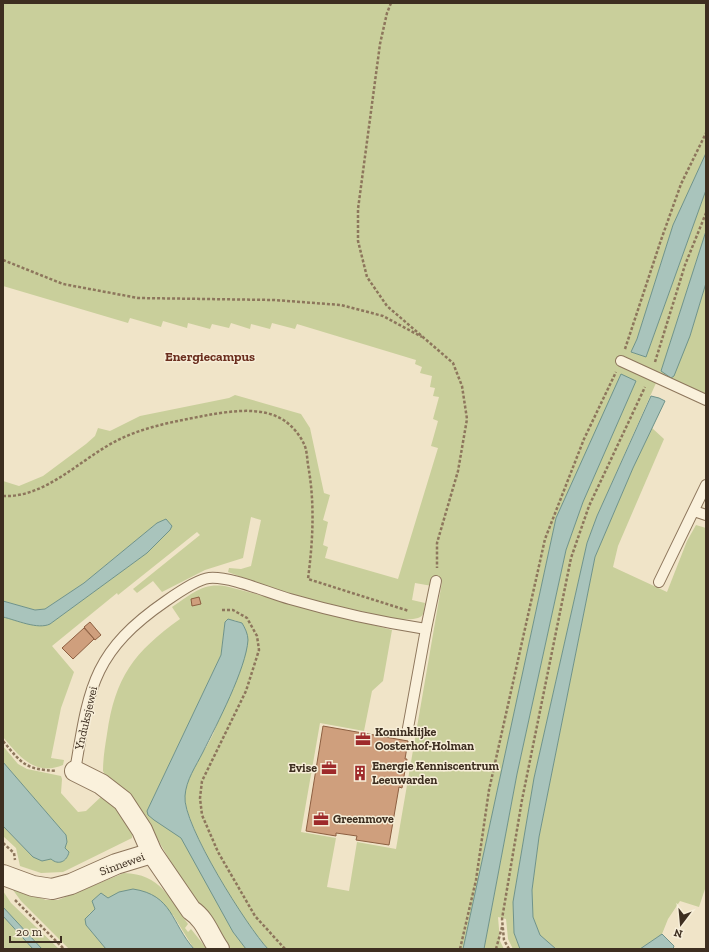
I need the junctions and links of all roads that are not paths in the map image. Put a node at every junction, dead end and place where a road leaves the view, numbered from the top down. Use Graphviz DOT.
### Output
graph roads {
  1 [pos="621,361"];
  2 [pos="706,400"];
  3 [pos="706,485"];
  4 [pos="694,511"];
  5 [pos="706,515"];
  6 [pos="436,581"];
  7 [pos="659,582"];
  8 [pos="426,629"];
  9 [pos="408,728"];
  10 [pos="75,771"];
  11 [pos="152,853"];
  12 [pos="6,876"];
  13 [pos="219,949"];
  1 -- 2 [label="lane"];
  3 -- 4 [label="lane"];
  4 -- 5 [label="lane"];
  4 -- 7 [label="lane"];
  6 -- 8 [label="lane"];
  8 -- 9 [label="lane"];
  8 -- 10 [label="lane, Ynduksjewei"];
  10 -- 11 [label="street"];
  11 -- 12 [label="street, Sinnewei"];
  11 -- 13 [label="street, Sinnewei"];
}
